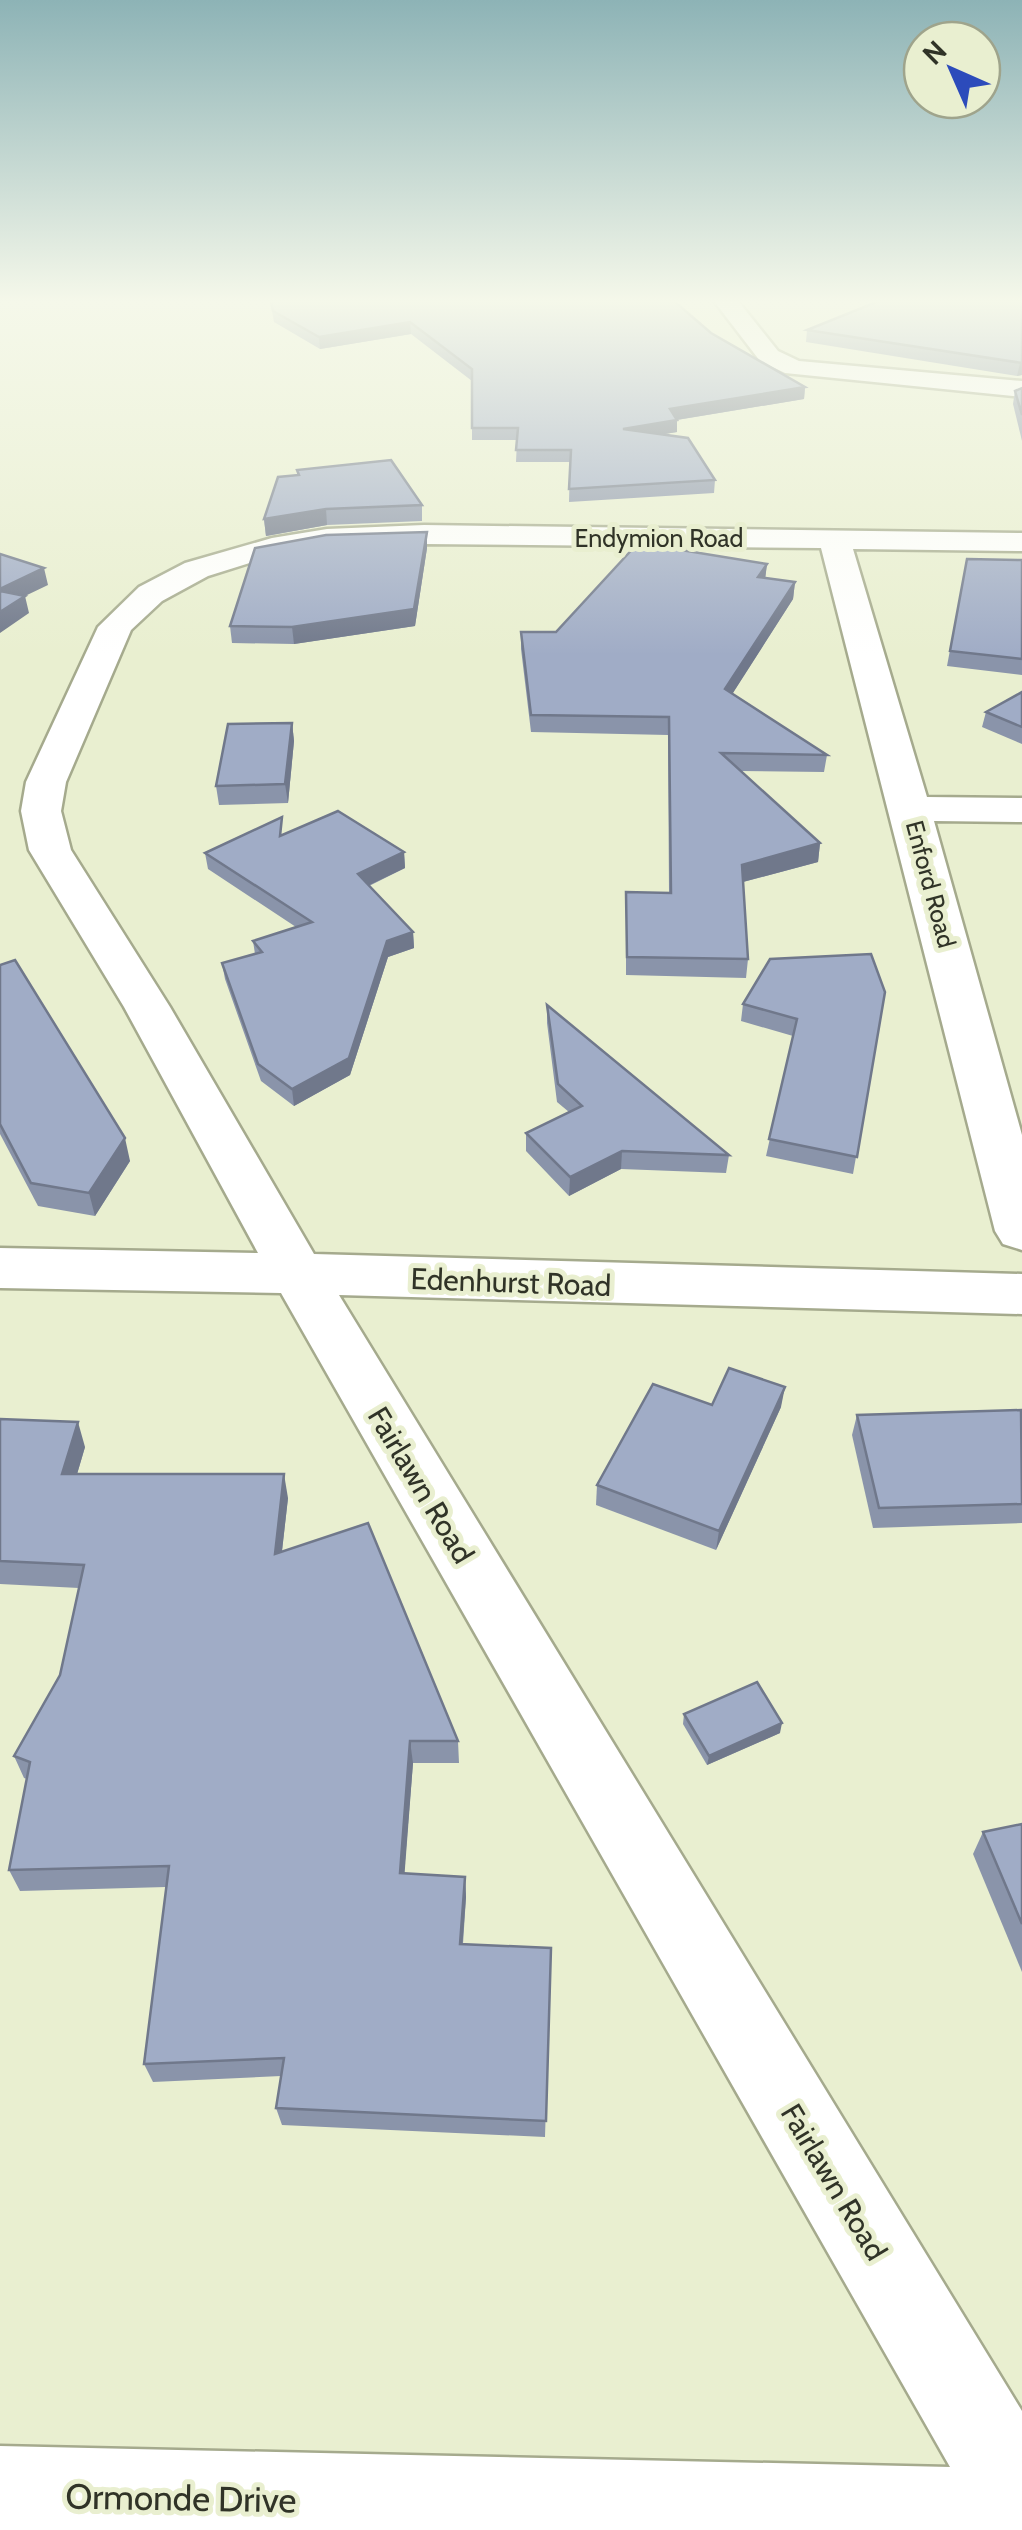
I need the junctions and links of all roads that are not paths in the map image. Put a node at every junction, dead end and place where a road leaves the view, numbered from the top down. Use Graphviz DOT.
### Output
graph roads {
  1 [pos="834,539"];
  2 [pos="296,542"];
  3 [pos="1022,542"];
  4 [pos="21,798"];
  5 [pos="912,808"];
  6 [pos="1022,810"];
  7 [pos="1022,1232"];
  8 [pos="0,1268"];
  9 [pos="296,1272"];
  10 [pos="1022,1294"];
  11 [pos="0,2494"];
  12 [pos="1022,2500"];
  13 [pos="1022,2516"];
  1 -- 2 [label="street, Endymion Road"];
  1 -- 3 [label="street, Endymion Road"];
  1 -- 5 [label="street, Enford Road"];
  2 -- 4 [label="street, Fairlawn Road"];
  4 -- 9 [label="street, Fairlawn Road"];
  5 -- 6 [label="street"];
  5 -- 7 [label="street, Enford Road"];
  8 -- 9 [label="street, Edenhurst Road"];
  9 -- 10 [label="street, Edenhurst Road"];
  9 -- 12 [label="street, Fairlawn Road"];
  11 -- 13 [label="street, Ormonde Drive"];
}
